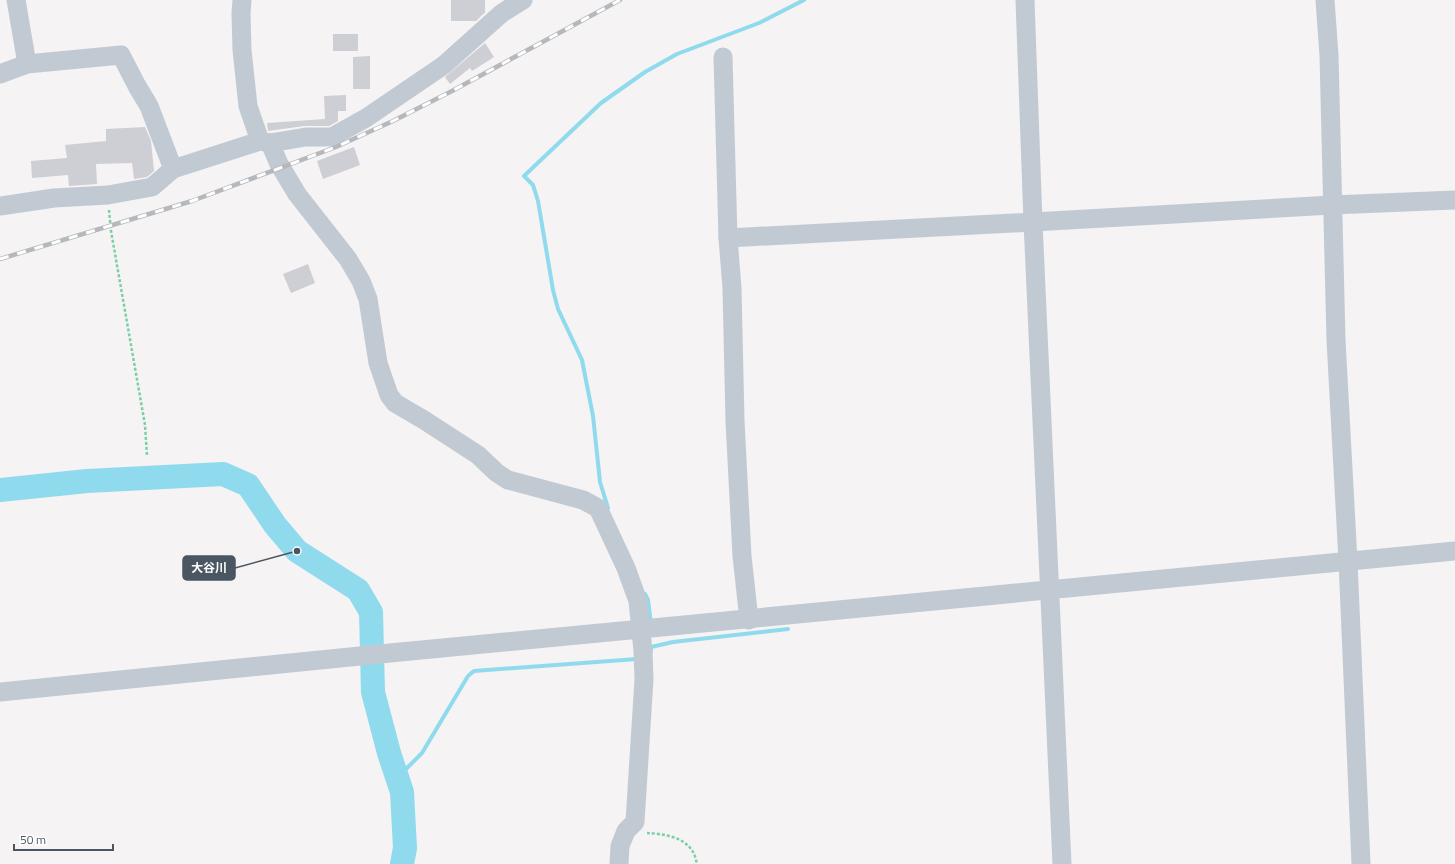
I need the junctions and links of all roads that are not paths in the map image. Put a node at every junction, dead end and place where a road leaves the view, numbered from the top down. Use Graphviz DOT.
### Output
graph roads {
  1 [pos="16,0"];
  2 [pos="242,0"];
  3 [pos="523,0"];
  4 [pos="1025,0"];
  5 [pos="1325,0"];
  6 [pos="723,58"];
  7 [pos="27,64"];
  8 [pos="0,74"];
  9 [pos="265,142"];
  10 [pos="173,169"];
  11 [pos="1455,200"];
  12 [pos="1332,205"];
  13 [pos="0,206"];
  14 [pos="1033,222"];
  15 [pos="728,238"];
  16 [pos="1455,551"];
  17 [pos="1348,561"];
  18 [pos="1050,590"];
  19 [pos="749,620"];
  20 [pos="648,629"];
  21 [pos="0,692"];
  22 [pos="619,864"];
  23 [pos="1062,864"];
  24 [pos="1361,864"];
  1 -- 7 [label="street"];
  2 -- 9 [label="street"];
  3 -- 9 [label="street"];
  4 -- 14 [label="street"];
  5 -- 12 [label="street"];
  6 -- 15 [label="street"];
  7 -- 8 [label="street"];
  7 -- 10 [label="street"];
  9 -- 10 [label="street"];
  9 -- 20 [label="street"];
  10 -- 13 [label="street"];
  11 -- 12 [label="street"];
  12 -- 14 [label="street"];
  12 -- 17 [label="street"];
  14 -- 15 [label="street"];
  14 -- 18 [label="street"];
  15 -- 19 [label="street"];
  16 -- 17 [label="street"];
  17 -- 18 [label="street"];
  17 -- 24 [label="street"];
  18 -- 19 [label="street"];
  18 -- 23 [label="street"];
  19 -- 20 [label="street"];
  20 -- 21 [label="street"];
  20 -- 22 [label="street"];
}
